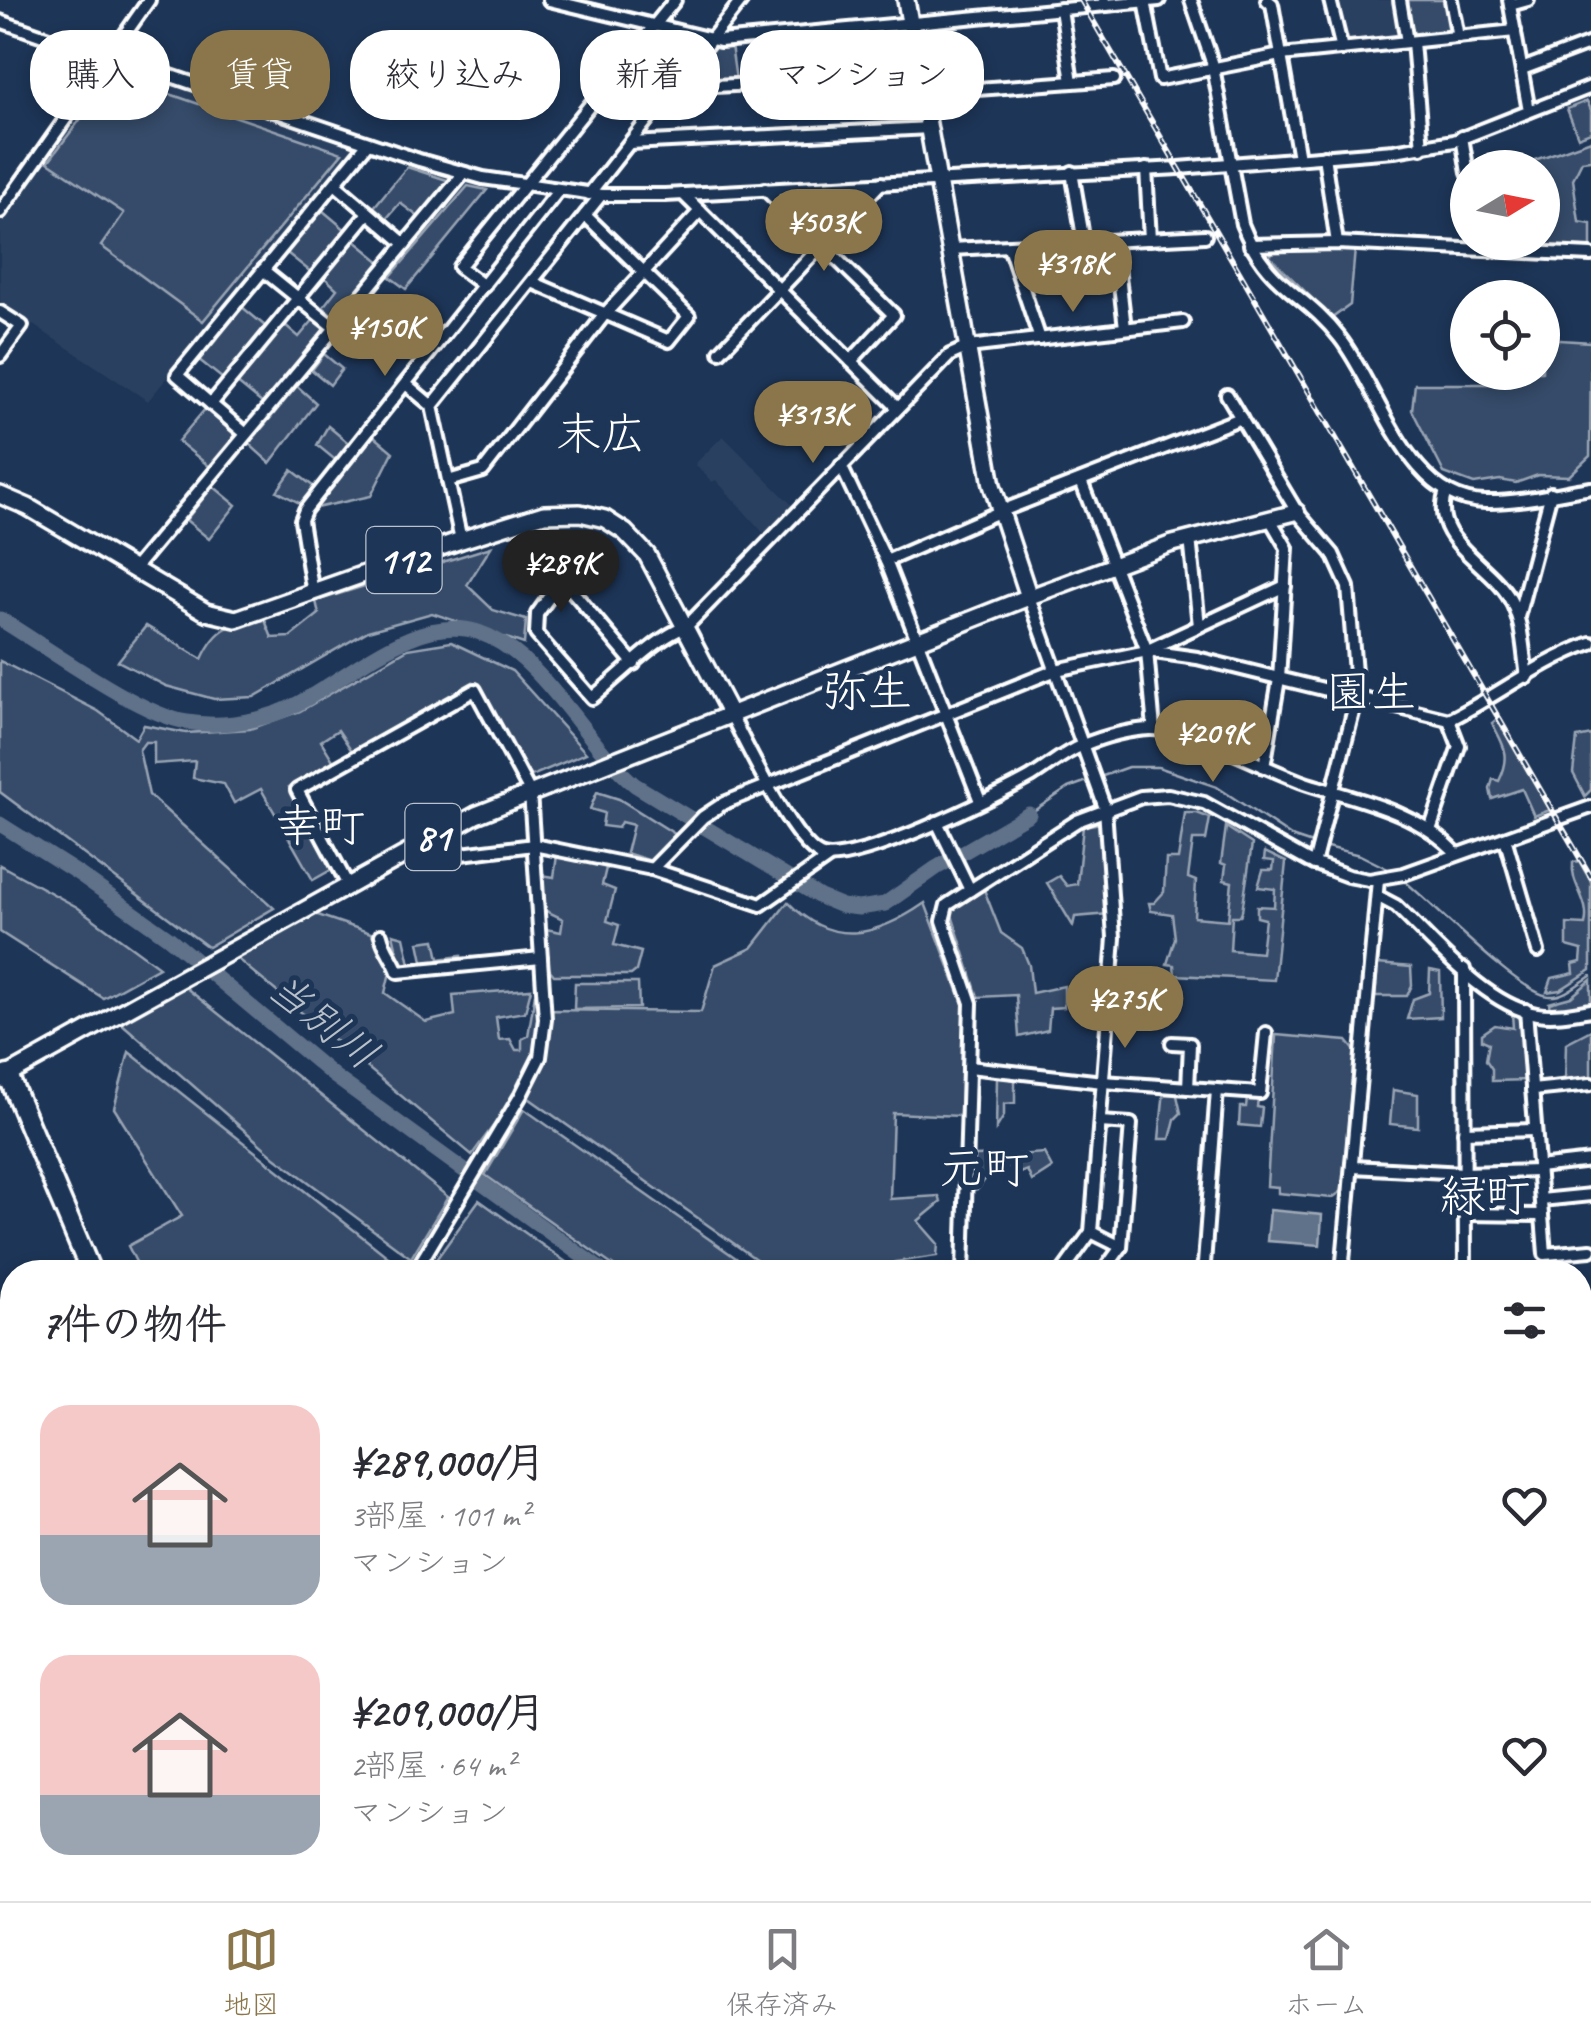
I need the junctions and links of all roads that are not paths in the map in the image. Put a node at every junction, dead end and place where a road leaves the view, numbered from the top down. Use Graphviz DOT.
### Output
graph roads {
  1 [pos="149,0"];
  2 [pos="549,0"];
  3 [pos="674,0"];
  4 [pos="742,0"];
  5 [pos="906,0"];
  6 [pos="1159,0"];
  7 [pos="1191,0"];
  8 [pos="1267,0"];
  9 [pos="1330,0"];
  10 [pos="1400,0"];
  11 [pos="1451,0"];
  12 [pos="1528,0"];
  13 [pos="1145,1"];
  14 [pos="1105,2"];
  15 [pos="1510,2"];
  16 [pos="1061,10"];
  17 [pos="0,21"];
  18 [pos="910,22"];
  19 [pos="655,26"];
  20 [pos="128,30"];
  21 [pos="672,30"];
  22 [pos="720,30"];
  23 [pos="828,30"];
  24 [pos="911,30"];
  25 [pos="30,31"];
  26 [pos="1515,32"];
  27 [pos="1458,37"];
  28 [pos="1410,42"];
  29 [pos="1591,43"];
  30 [pos="1342,49"];
  31 [pos="1281,55"];
  32 [pos="1214,68"];
  33 [pos="1522,68"];
  34 [pos="170,77"];
  35 [pos="1114,79"];
  36 [pos="1072,82"];
  37 [pos="1591,87"];
  38 [pos="984,88"];
  39 [pos="1529,111"];
  40 [pos="65,120"];
  41 [pos="648,120"];
  42 [pos="928,120"];
  43 [pos="930,128"];
  44 [pos="1462,137"];
  45 [pos="368,143"];
  46 [pos="630,143"];
  47 [pos="1422,148"];
  48 [pos="1464,150"];
  49 [pos="1324,156"];
  50 [pos="1299,158"];
  51 [pos="1230,162"];
  52 [pos="1146,170"];
  53 [pos="1072,172"];
  54 [pos="464,173"];
  55 [pos="939,179"];
  56 [pos="881,183"];
  57 [pos="335,184"];
  58 [pos="524,186"];
  59 [pos="765,189"];
  60 [pos="558,191"];
  61 [pos="588,194"];
  62 [pos="683,194"];
  63 [pos="602,195"];
  64 [pos="700,210"];
  65 [pos="0,212"];
  66 [pos="368,213"];
  67 [pos="585,215"];
  68 [pos="1205,236"];
  69 [pos="1150,239"];
  70 [pos="1116,241"];
  71 [pos="1084,243"];
  72 [pos="1337,243"];
  73 [pos="404,244"];
  74 [pos="823,245"];
  75 [pos="1250,245"];
  76 [pos="1450,245"];
  77 [pos="1010,247"];
  78 [pos="952,249"];
  79 [pos="1560,252"];
  80 [pos="1591,254"];
  81 [pos="263,270"];
  82 [pos="643,272"];
  83 [pos="532,282"];
  84 [pos="484,286"];
  85 [pos="780,290"];
  86 [pos="298,298"];
  87 [pos="0,312"];
  88 [pos="605,314"];
  89 [pos="1183,322"];
  90 [pos="334,328"];
  91 [pos="1125,328"];
  92 [pos="1040,339"];
  93 [pos="968,347"];
  94 [pos="720,352"];
  95 [pos="0,356"];
  96 [pos="850,361"];
  97 [pos="406,385"];
  98 [pos="1227,395"];
  99 [pos="211,404"];
  100 [pos="432,406"];
  101 [pos="898,408"];
  102 [pos="1241,418"];
  103 [pos="246,434"];
  104 [pos="841,466"];
  105 [pos="448,481"];
  106 [pos="1082,481"];
  107 [pos="1591,488"];
  108 [pos="1446,491"];
  109 [pos="1551,494"];
  110 [pos="0,496"];
  111 [pos="998,512"];
  112 [pos="1298,512"];
  113 [pos="1270,519"];
  114 [pos="1190,538"];
  115 [pos="461,540"];
  116 [pos="886,560"];
  117 [pos="1114,565"];
  118 [pos="134,569"];
  119 [pos="1285,586"];
  120 [pos="312,594"];
  121 [pos="1029,598"];
  122 [pos="1518,618"];
  123 [pos="686,626"];
  124 [pos="1199,626"];
  125 [pos="919,641"];
  126 [pos="1591,643"];
  127 [pos="1147,650"];
  128 [pos="634,664"];
  129 [pos="1056,670"];
  130 [pos="1526,676"];
  131 [pos="1279,679"];
  132 [pos="1357,696"];
  133 [pos="946,712"];
  134 [pos="731,715"];
  135 [pos="1448,720"];
  136 [pos="1154,729"];
  137 [pos="1084,745"];
  138 [pos="1264,767"];
  139 [pos="767,783"];
  140 [pos="1331,791"];
  141 [pos="530,792"];
  142 [pos="980,801"];
  143 [pos="1591,807"];
  144 [pos="1105,808"];
  145 [pos="937,822"];
  146 [pos="1430,830"];
  147 [pos="431,838"];
  148 [pos="1505,838"];
  149 [pos="534,844"];
  150 [pos="1458,854"];
  151 [pos="828,858"];
  152 [pos="1315,858"];
  153 [pos="652,869"];
  154 [pos="1383,879"];
  155 [pos="348,885"];
  156 [pos="970,890"];
  157 [pos="1379,897"];
  158 [pos="381,935"];
  159 [pos="1538,951"];
  160 [pos="541,958"];
  161 [pos="1464,969"];
  162 [pos="1526,1010"];
  163 [pos="1591,1010"];
  164 [pos="1266,1033"];
  165 [pos="1172,1043"];
  166 [pos="969,1067"];
  167 [pos="3,1073"];
  168 [pos="1103,1082"];
  169 [pos="1591,1084"];
  170 [pos="1188,1088"];
  171 [pos="1217,1090"];
  172 [pos="1532,1090"];
  173 [pos="1100,1122"];
  174 [pos="1535,1130"];
  175 [pos="1464,1132"];
  176 [pos="1591,1161"];
  177 [pos="1353,1167"];
  178 [pos="1538,1169"];
  179 [pos="1464,1173"];
  180 [pos="1591,1195"];
  181 [pos="1541,1200"];
  182 [pos="1464,1214"];
  183 [pos="1542,1216"];
  184 [pos="1091,1232"];
  185 [pos="1121,1247"];
  186 [pos="1591,1250"];
  187 [pos="87,1260"];
  188 [pos="422,1260"];
  189 [pos="964,1260"];
  190 [pos="1071,1260"];
  191 [pos="1112,1260"];
  192 [pos="1205,1260"];
  193 [pos="1343,1260"];
  194 [pos="1465,1260"];
  1 -- 20 [label="street"];
  2 -- 19 [label="street"];
  3 -- 19 [label="street"];
  4 -- 22 [label="street"];
  5 -- 18 [label="main road"];
  6 -- 13 [label="street"];
  7 -- 32 [label="street"];
  8 -- 31 [label="street"];
  9 -- 30 [label="street"];
  10 -- 28 [label="street"];
  11 -- 27 [label="street"];
  12 -- 15 [label="street"];
  13 -- 14 [label="street"];
  13 -- 32 [label="street"];
  14 -- 16 [label="street"];
  15 -- 26 [label="street"];
  16 -- 18 [label="street"];
  16 -- 36 [label="street"];
  17 -- 25 [label="street"];
  18 -- 23 [label="street"];
  18 -- 24 [label="main road"];
  19 -- 21 [label="street"];
  19 -- 58 [label="street"];
  26 -- 27 [label="street"];
  26 -- 33 [label="street"];
  27 -- 28 [label="street"];
  28 -- 30 [label="street"];
  28 -- 47 [label="street"];
  29 -- 33 [label="street"];
  30 -- 31 [label="street"];
  31 -- 32 [label="street"];
  31 -- 50 [label="street"];
  32 -- 51 [label="street"];
  33 -- 39 [label="street"];
  34 -- 45 [label="street"];
  35 -- 36 [label="street"];
  36 -- 38 [label="street"];
  37 -- 39 [label="street"];
  39 -- 44 [label="street"];
  40 -- 65 [label="street"];
  41 -- 46 [label="street"];
  42 -- 43 [label="main road"];
  43 -- 46 [label="street"];
  43 -- 55 [label="main road"];
  44 -- 47 [label="street"];
  44 -- 48 [label="street"];
  45 -- 54 [label="street"];
  45 -- 57 [label="street"];
  46 -- 61 [label="street"];
  47 -- 49 [label="street"];
  49 -- 50 [label="street"];
  49 -- 72 [label="street"];
  50 -- 51 [label="street"];
  51 -- 52 [label="street"];
  51 -- 75 [label="street"];
  52 -- 53 [label="street"];
  52 -- 69 [label="street"];
  53 -- 55 [label="street"];
  53 -- 71 [label="street"];
  54 -- 58 [label="street"];
  54 -- 73 [label="street"];
  55 -- 56 [label="street"];
  55 -- 78 [label="main road"];
  56 -- 59 [label="street"];
  56 -- 74 [label="street"];
  57 -- 66 [label="street"];
  57 -- 81 [label="street"];
  58 -- 60 [label="street"];
  58 -- 84 [label="street"];
  59 -- 62 [label="street"];
  59 -- 74 [label="street"];
  60 -- 61 [label="street"];
  60 -- 84 [label="street"];
  61 -- 63 [label="street"];
  62 -- 63 [label="street"];
  62 -- 64 [label="street"];
  63 -- 67 [label="street"];
  64 -- 82 [label="street"];
  64 -- 85 [label="street"];
  66 -- 73 [label="street"];
  66 -- 86 [label="street"];
  67 -- 82 [label="street"];
  67 -- 83 [label="street"];
  68 -- 69 [label="street"];
  69 -- 70 [label="street"];
  70 -- 71 [label="street"];
  70 -- 91 [label="street"];
  71 -- 77 [label="street"];
  72 -- 75 [label="street"];
  72 -- 76 [label="street"];
  73 -- 90 [label="street"];
  74 -- 85 [label="street"];
  74 -- 96 [label="street"];
  75 -- 108 [label="street"];
  77 -- 78 [label="street"];
  77 -- 92 [label="street"];
  78 -- 93 [label="main road"];
  79 -- 80 [label="street"];
  81 -- 86 [label="street"];
  81 -- 99 [label="street"];
  82 -- 88 [label="street"];
  82 -- 88 [label="street"];
  83 -- 88 [label="street"];
  83 -- 100 [label="street"];
  84 -- 97 [label="street"];
  85 -- 94 [label="street"];
  85 -- 96 [label="street"];
  86 -- 90 [label="street"];
  86 -- 99 [label="street"];
  87 -- 95 [label="street"];
  88 -- 105 [label="street"];
  89 -- 91 [label="street"];
  90 -- 103 [label="street"];
  91 -- 92 [label="street"];
  92 -- 93 [label="street"];
  93 -- 101 [label="street"];
  93 -- 111 [label="main road"];
  96 -- 101 [label="street"];
  97 -- 100 [label="street"];
  97 -- 120 [label="street"];
  98 -- 102 [label="street"];
  99 -- 103 [label="street"];
  100 -- 105 [label="street"];
  101 -- 104 [label="street"];
  102 -- 106 [label="street"];
  102 -- 112 [label="street"];
  103 -- 118 [label="street"];
  104 -- 116 [label="street"];
  104 -- 123 [label="street"];
  105 -- 115 [label="street"];
  106 -- 111 [label="street"];
  106 -- 117 [label="street"];
  107 -- 109 [label="street"];
  108 -- 109 [label="street"];
  108 -- 122 [label="street"];
  109 -- 122 [label="street"];
  110 -- 118 [label="main road, 112"];
  111 -- 116 [label="street"];
  111 -- 121 [label="main road"];
  112 -- 113 [label="main road"];
  112 -- 132 [label="street"];
  113 -- 114 [label="main road"];
  113 -- 119 [label="street"];
  114 -- 117 [label="main road"];
  114 -- 124 [label="street"];
  115 -- 120 [label="main road, 112"];
  115 -- 123 [label="main road, 112"];
  116 -- 125 [label="street"];
  117 -- 121 [label="main road"];
  117 -- 127 [label="street"];
  118 -- 120 [label="main road, 112"];
  119 -- 124 [label="street"];
  119 -- 131 [label="street"];
  121 -- 125 [label="main road, 81"];
  121 -- 129 [label="street"];
  122 -- 130 [label="street"];
  123 -- 128 [label="street"];
  123 -- 134 [label="main road, 112"];
  124 -- 127 [label="street"];
  125 -- 133 [label="street"];
  125 -- 134 [label="main road, 81"];
  126 -- 130 [label="street"];
  127 -- 129 [label="street"];
  127 -- 131 [label="street"];
  127 -- 136 [label="street"];
  128 -- 128 [label="street"];
  129 -- 133 [label="street"];
  129 -- 137 [label="street"];
  130 -- 135 [label="street"];
  131 -- 132 [label="street"];
  131 -- 138 [label="street"];
  132 -- 135 [label="street"];
  132 -- 140 [label="street"];
  133 -- 139 [label="street"];
  133 -- 142 [label="street"];
  134 -- 139 [label="street"];
  134 -- 141 [label="main road, 81"];
  135 -- 146 [label="street"];
  136 -- 137 [label="street"];
  136 -- 138 [label="street"];
  137 -- 142 [label="street"];
  137 -- 144 [label="street"];
  138 -- 140 [label="street"];
  139 -- 151 [label="street"];
  139 -- 153 [label="street"];
  140 -- 146 [label="street"];
  140 -- 152 [label="street"];
  141 -- 147 [label="main road, 81"];
  141 -- 149 [label="street"];
  141 -- 155 [label="street"];
  142 -- 145 [label="street"];
  143 -- 148 [label="street"];
  144 -- 152 [label="street"];
  144 -- 156 [label="street"];
  144 -- 168 [label="street"];
  145 -- 151 [label="street"];
  145 -- 156 [label="street"];
  146 -- 150 [label="street"];
  147 -- 149 [label="street"];
  147 -- 155 [label="main road, 81"];
  148 -- 150 [label="street"];
  148 -- 159 [label="street"];
  149 -- 153 [label="street"];
  149 -- 160 [label="street"];
  150 -- 154 [label="street"];
  151 -- 153 [label="street"];
  152 -- 154 [label="street"];
  154 -- 157 [label="street"];
  155 -- 167 [label="main road, 81"];
  156 -- 166 [label="street"];
  157 -- 161 [label="street"];
  157 -- 177 [label="street"];
  158 -- 160 [label="street"];
  160 -- 188 [label="street"];
  161 -- 162 [label="street"];
  161 -- 175 [label="street"];
  162 -- 163 [label="street"];
  162 -- 172 [label="street"];
  164 -- 171 [label="street"];
  165 -- 170 [label="street"];
  166 -- 168 [label="street"];
  166 -- 189 [label="street"];
  167 -- 187 [label="highway"];
  168 -- 170 [label="street"];
  168 -- 173 [label="street"];
  169 -- 172 [label="street"];
  170 -- 171 [label="street"];
  171 -- 192 [label="street"];
  172 -- 174 [label="street"];
  173 -- 184 [label="street"];
  173 -- 185 [label="street"];
  174 -- 175 [label="street"];
  174 -- 178 [label="street"];
  175 -- 179 [label="street"];
  176 -- 178 [label="street"];
  177 -- 179 [label="street"];
  177 -- 193 [label="street"];
  178 -- 179 [label="street"];
  178 -- 181 [label="street"];
  179 -- 182 [label="street"];
  180 -- 181 [label="street"];
  181 -- 183 [label="street"];
  182 -- 183 [label="street"];
  182 -- 194 [label="street"];
  183 -- 186 [label="street"];
  184 -- 185 [label="street"];
  184 -- 190 [label="street"];
  185 -- 191 [label="street"];
}
